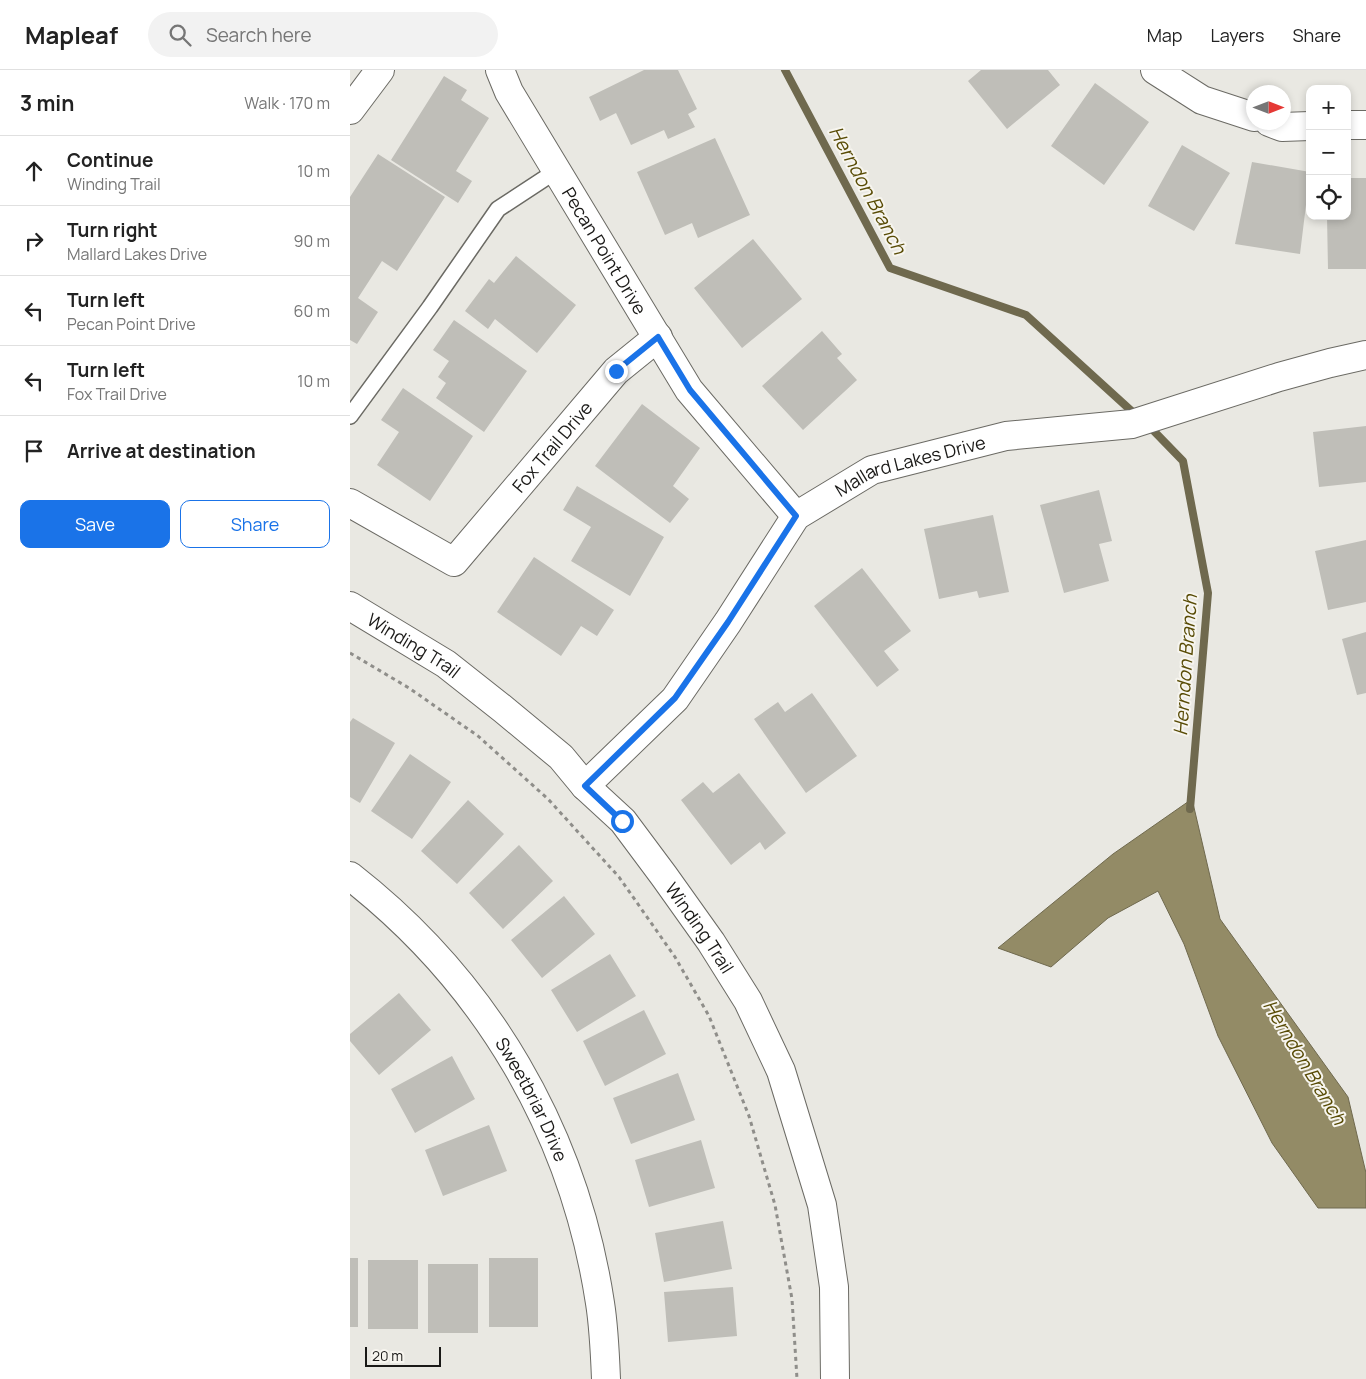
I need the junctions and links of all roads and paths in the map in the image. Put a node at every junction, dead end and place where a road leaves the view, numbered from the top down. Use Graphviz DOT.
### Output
graph roads {
  1 [pos="380,70"];
  2 [pos="500,70"];
  3 [pos="1155,70"];
  4 [pos="350,110"];
  5 [pos="1246,114"];
  6 [pos="1351,125"];
  7 [pos="1366,125"];
  8 [pos="1306,126"];
  9 [pos="1291,127"];
  10 [pos="556,171"];
  11 [pos="658,337"];
  12 [pos="1366,355"];
  13 [pos="350,416"];
  14 [pos="350,503"];
  15 [pos="796,516"];
  16 [pos="350,606"];
  17 [pos="350,653"];
  18 [pos="585,786"];
  19 [pos="350,876"];
  20 [pos="606,1379"];
  21 [pos="797,1379"];
  22 [pos="835,1379"];
  1 -- 4 [label="street"];
  2 -- 10 [label="street, Pecan Point Drive"];
  3 -- 5 [label="street"];
  6 -- 7 [label="street"];
  8 -- 9 [label="street"];
  10 -- 11 [label="street, Pecan Point Drive"];
  10 -- 13 [label="lane"];
  11 -- 14 [label="street, Fox Trail Drive"];
  11 -- 15 [label="street, Pecan Point Drive"];
  12 -- 15 [label="street, Mallard Lakes Drive"];
  15 -- 18 [label="street, Mallard Lakes Drive"];
  16 -- 18 [label="street, Winding Trail"];
  17 -- 21 [label="path"];
  18 -- 22 [label="street, Winding Trail"];
  19 -- 20 [label="street, Sweetbriar Drive"];
}
